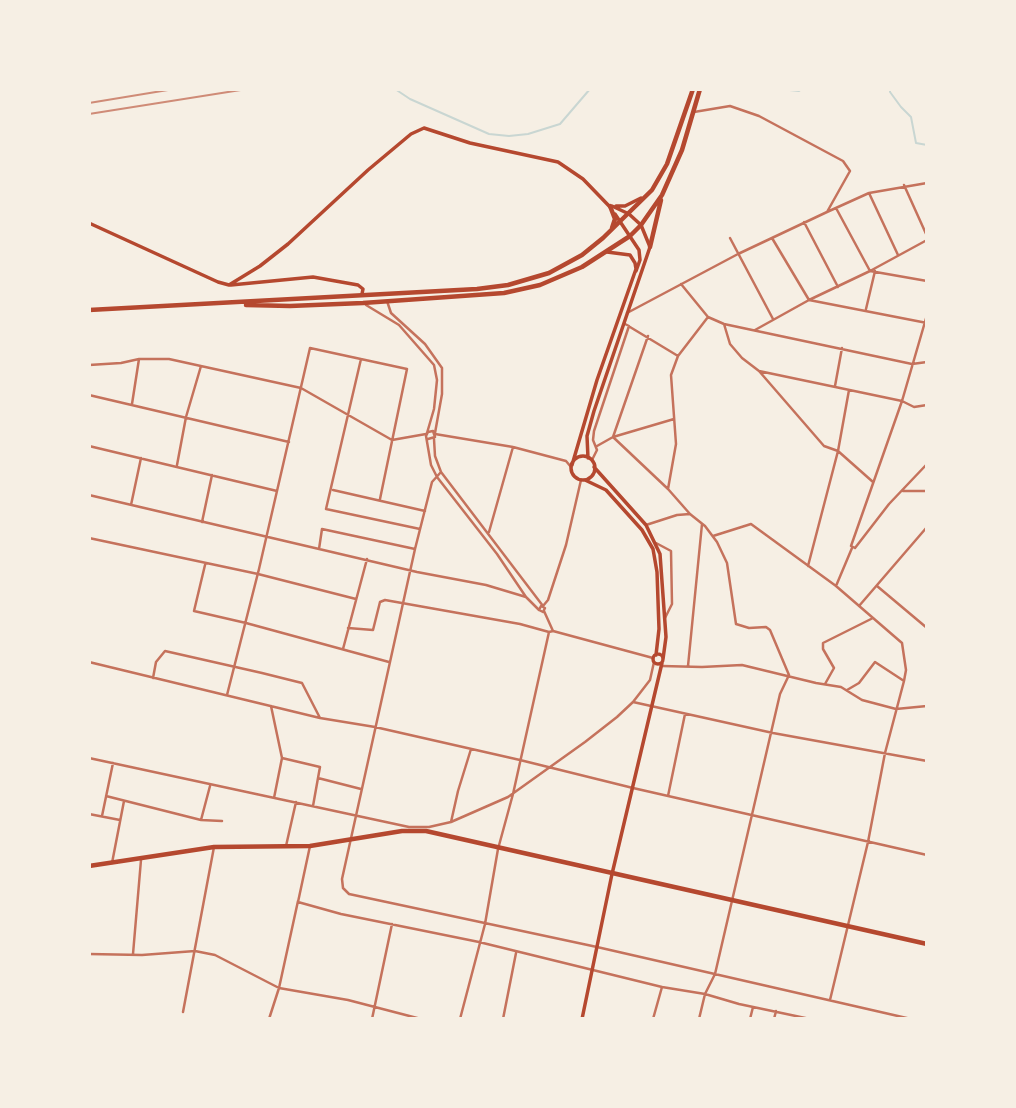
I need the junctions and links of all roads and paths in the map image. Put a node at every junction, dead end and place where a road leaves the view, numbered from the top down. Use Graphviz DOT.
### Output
graph roads {
  1 [pos="693,89"];
  2 [pos="701,89"];
  3 [pos="694,112"];
  4 [pos="927,183"];
  5 [pos="904,185"];
  6 [pos="869,192"];
  7 [pos="662,195"];
  8 [pos="647,196"];
  9 [pos="610,206"];
  10 [pos="836,208"];
  11 [pos="827,212"];
  12 [pos="629,214"];
  13 [pos="803,221"];
  14 [pos="89,223"];
  15 [pos="620,223"];
  16 [pos="641,225"];
  17 [pos="610,233"];
  18 [pos="630,236"];
  19 [pos="730,238"];
  20 [pos="771,238"];
  21 [pos="927,238"];
  22 [pos="650,247"];
  23 [pos="607,252"];
  24 [pos="738,254"];
  25 [pos="898,255"];
  26 [pos="636,271"];
  27 [pos="872,271"];
  28 [pos="927,281"];
  29 [pos="229,285"];
  30 [pos="681,285"];
  31 [pos="838,287"];
  32 [pos="362,295"];
  33 [pos="387,300"];
  34 [pos="809,300"];
  35 [pos="363,303"];
  36 [pos="218,304"];
  37 [pos="89,310"];
  38 [pos="866,310"];
  39 [pos="627,313"];
  40 [pos="927,315"];
  41 [pos="708,317"];
  42 [pos="773,319"];
  43 [pos="623,323"];
  44 [pos="724,324"];
  45 [pos="925,324"];
  46 [pos="629,326"];
  47 [pos="755,330"];
  48 [pos="648,336"];
  49 [pos="842,348"];
  50 [pos="678,356"];
  51 [pos="139,359"];
  52 [pos="361,359"];
  53 [pos="927,362"];
  54 [pos="912,364"];
  55 [pos="89,365"];
  56 [pos="201,366"];
  57 [pos="759,371"];
  58 [pos="835,387"];
  59 [pos="301,388"];
  60 [pos="849,390"];
  61 [pos="89,395"];
  62 [pos="902,401"];
  63 [pos="132,405"];
  64 [pos="927,405"];
  65 [pos="348,415"];
  66 [pos="186,417"];
  67 [pos="674,419"];
  68 [pos="427,433"];
  69 [pos="435,435"];
  70 [pos="613,437"];
  71 [pos="428,439"];
  72 [pos="392,440"];
  73 [pos="289,442"];
  74 [pos="89,446"];
  75 [pos="597,446"];
  76 [pos="513,447"];
  77 [pos="838,451"];
  78 [pos="141,458"];
  79 [pos="590,459"];
  80 [pos="927,464"];
  81 [pos="176,466"];
  82 [pos="571,466"];
  83 [pos="594,467"];
  84 [pos="441,472"];
  85 [pos="212,475"];
  86 [pos="437,477"];
  87 [pos="583,480"];
  88 [pos="873,482"];
  89 [pos="331,489"];
  90 [pos="668,489"];
  91 [pos="277,491"];
  92 [pos="903,491"];
  93 [pos="927,491"];
  94 [pos="89,495"];
  95 [pos="380,499"];
  96 [pos="131,505"];
  97 [pos="425,511"];
  98 [pos="690,514"];
  99 [pos="202,522"];
  100 [pos="702,524"];
  101 [pos="646,525"];
  102 [pos="927,527"];
  103 [pos="420,529"];
  104 [pos="488,533"];
  105 [pos="713,536"];
  106 [pos="266,537"];
  107 [pos="89,538"];
  108 [pos="656,543"];
  109 [pos="852,548"];
  110 [pos="319,549"];
  111 [pos="415,549"];
  112 [pos="367,559"];
  113 [pos="205,563"];
  114 [pos="808,566"];
  115 [pos="411,569"];
  116 [pos="258,574"];
  117 [pos="836,586"];
  118 [pos="877,586"];
  119 [pos="526,597"];
  120 [pos="356,598"];
  121 [pos="403,603"];
  122 [pos="543,606"];
  123 [pos="859,606"];
  124 [pos="541,611"];
  125 [pos="665,618"];
  126 [pos="873,618"];
  127 [pos="246,623"];
  128 [pos="348,628"];
  129 [pos="927,628"];
  130 [pos="551,631"];
  131 [pos="342,649"];
  132 [pos="655,658"];
  133 [pos="89,662"];
  134 [pos="389,662"];
  135 [pos="662,663"];
  136 [pos="688,666"];
  137 [pos="233,667"];
  138 [pos="789,675"];
  139 [pos="153,678"];
  140 [pos="904,681"];
  141 [pos="825,684"];
  142 [pos="847,690"];
  143 [pos="227,695"];
  144 [pos="633,702"];
  145 [pos="271,706"];
  146 [pos="927,706"];
  147 [pos="650,707"];
  148 [pos="896,709"];
  149 [pos="685,714"];
  150 [pos="320,718"];
  151 [pos="374,727"];
  152 [pos="772,733"];
  153 [pos="471,749"];
  154 [pos="885,753"];
  155 [pos="89,758"];
  156 [pos="282,758"];
  157 [pos="520,760"];
  158 [pos="927,761"];
  159 [pos="113,763"];
  160 [pos="550,767"];
  161 [pos="318,778"];
  162 [pos="210,784"];
  163 [pos="632,788"];
  164 [pos="361,789"];
  165 [pos="513,794"];
  166 [pos="106,796"];
  167 [pos="668,796"];
  168 [pos="274,798"];
  169 [pos="124,801"];
  170 [pos="296,802"];
  171 [pos="313,806"];
  172 [pos="89,814"];
  173 [pos="752,815"];
  174 [pos="102,816"];
  175 [pos="357,816"];
  176 [pos="120,820"];
  177 [pos="201,820"];
  178 [pos="222,821"];
  179 [pos="452,822"];
  180 [pos="351,840"];
  181 [pos="868,842"];
  182 [pos="286,846"];
  183 [pos="310,846"];
  184 [pos="214,847"];
  185 [pos="498,849"];
  186 [pos="927,855"];
  187 [pos="142,859"];
  188 [pos="112,863"];
  189 [pos="89,866"];
  190 [pos="612,874"];
  191 [pos="732,900"];
  192 [pos="392,924"];
  193 [pos="485,924"];
  194 [pos="847,926"];
  195 [pos="479,942"];
  196 [pos="927,944"];
  197 [pos="597,947"];
  198 [pos="195,951"];
  199 [pos="516,953"];
  200 [pos="89,954"];
  201 [pos="133,954"];
  202 [pos="593,970"];
  203 [pos="715,974"];
  204 [pos="662,987"];
  205 [pos="279,988"];
  206 [pos="705,994"];
  207 [pos="830,1000"];
  208 [pos="375,1007"];
  209 [pos="753,1007"];
  210 [pos="183,1012"];
  211 [pos="776,1012"];
  212 [pos="269,1019"];
  213 [pos="372,1019"];
  214 [pos="421,1019"];
  215 [pos="460,1019"];
  216 [pos="503,1019"];
  217 [pos="582,1019"];
  218 [pos="653,1019"];
  219 [pos="699,1019"];
  220 [pos="750,1019"];
  221 [pos="774,1019"];
  222 [pos="810,1019"];
  223 [pos="911,1019"];
  1 -- 8 [label="main road"];
  2 -- 3 [label="main road"];
  3 -- 7 [label="main road"];
  3 -- 11 [label="street"];
  4 -- 5 [label="street"];
  5 -- 6 [label="street"];
  5 -- 21 [label="street"];
  6 -- 10 [label="street"];
  6 -- 25 [label="street"];
  7 -- 16 [label="main road"];
  7 -- 22 [label="main road"];
  8 -- 9 [label="main road"];
  8 -- 12 [label="main road"];
  9 -- 12 [label="main road"];
  9 -- 15 [label="main road"];
  9 -- 17 [label="main road"];
  9 -- 29 [label="main road"];
  10 -- 11 [label="street"];
  10 -- 27 [label="street"];
  11 -- 13 [label="street"];
  12 -- 15 [label="main road"];
  12 -- 16 [label="main road"];
  13 -- 20 [label="street"];
  13 -- 31 [label="street"];
  14 -- 29 [label="main road"];
  15 -- 17 [label="main road"];
  15 -- 18 [label="main road"];
  16 -- 18 [label="main road"];
  16 -- 22 [label="main road"];
  17 -- 32 [label="main road"];
  18 -- 23 [label="main road"];
  18 -- 26 [label="main road"];
  19 -- 24 [label="street"];
  20 -- 24 [label="street"];
  20 -- 34 [label="street"];
  21 -- 25 [label="street"];
  22 -- 39 [label="main road"];
  23 -- 26 [label="main road"];
  23 -- 33 [label="main road"];
  24 -- 30 [label="street"];
  24 -- 42 [label="street"];
  25 -- 27 [label="street"];
  26 -- 82 [label="main road"];
  27 -- 28 [label="street"];
  27 -- 31 [label="street"];
  27 -- 38 [label="street"];
  29 -- 32 [label="main road"];
  30 -- 39 [label="street"];
  30 -- 41 [label="street"];
  31 -- 34 [label="street"];
  32 -- 36 [label="main road"];
  33 -- 35 [label="main road"];
  33 -- 69 [label="street"];
  34 -- 38 [label="street"];
  34 -- 42 [label="street"];
  35 -- 36 [label="main road"];
  35 -- 68 [label="street"];
  36 -- 37 [label="main road"];
  38 -- 45 [label="street"];
  39 -- 43 [label="main road"];
  40 -- 45 [label="street"];
  41 -- 44 [label="street"];
  41 -- 50 [label="street"];
  42 -- 47 [label="street"];
  43 -- 46 [label="street"];
  43 -- 79 [label="main road"];
  44 -- 47 [label="street"];
  44 -- 57 [label="street"];
  45 -- 54 [label="street"];
  46 -- 48 [label="street"];
  46 -- 75 [label="street"];
  47 -- 49 [label="street"];
  48 -- 50 [label="street"];
  48 -- 70 [label="street"];
  49 -- 54 [label="street"];
  49 -- 58 [label="street"];
  50 -- 67 [label="street"];
  51 -- 55 [label="street"];
  51 -- 56 [label="street"];
  51 -- 63 [label="street"];
  52 -- 59 [label="street"];
  52 -- 65 [label="street"];
  52 -- 72 [label="street"];
  53 -- 54 [label="street"];
  54 -- 62 [label="street"];
  56 -- 59 [label="street"];
  56 -- 66 [label="street"];
  57 -- 58 [label="street"];
  57 -- 77 [label="street"];
  58 -- 60 [label="street"];
  59 -- 65 [label="street"];
  59 -- 73 [label="street"];
  60 -- 62 [label="street"];
  60 -- 77 [label="street"];
  61 -- 63 [label="street"];
  62 -- 64 [label="street"];
  62 -- 88 [label="street"];
  63 -- 66 [label="street"];
  65 -- 72 [label="street"];
  65 -- 89 [label="street"];
  66 -- 73 [label="street"];
  66 -- 81 [label="street"];
  67 -- 70 [label="street"];
  67 -- 90 [label="street"];
  68 -- 69 [label="street"];
  68 -- 71 [label="street"];
  68 -- 72 [label="street"];
  69 -- 71 [label="street"];
  69 -- 76 [label="street"];
  69 -- 84 [label="street"];
  70 -- 75 [label="street"];
  70 -- 90 [label="street"];
  71 -- 86 [label="street"];
  72 -- 95 [label="street"];
  73 -- 91 [label="street"];
  74 -- 78 [label="street"];
  75 -- 79 [label="street"];
  76 -- 82 [label="street"];
  76 -- 104 [label="street"];
  77 -- 88 [label="street"];
  77 -- 114 [label="street"];
  78 -- 81 [label="street"];
  78 -- 96 [label="street"];
  79 -- 82 [label="main road"];
  79 -- 83 [label="main road"];
  80 -- 92 [label="street"];
  81 -- 85 [label="street"];
  82 -- 87 [label="main road"];
  83 -- 87 [label="main road"];
  83 -- 101 [label="main road"];
  84 -- 86 [label="street"];
  84 -- 104 [label="street"];
  85 -- 91 [label="street"];
  85 -- 99 [label="street"];
  86 -- 97 [label="street"];
  86 -- 119 [label="street"];
  87 -- 122 [label="street"];
  87 -- 132 [label="main road"];
  88 -- 109 [label="street"];
  89 -- 95 [label="street"];
  89 -- 103 [label="street"];
  90 -- 98 [label="street"];
  91 -- 106 [label="street"];
  92 -- 93 [label="street"];
  92 -- 109 [label="street"];
  94 -- 96 [label="street"];
  95 -- 97 [label="street"];
  96 -- 99 [label="street"];
  97 -- 103 [label="street"];
  98 -- 100 [label="street"];
  98 -- 101 [label="street"];
  99 -- 106 [label="street"];
  100 -- 105 [label="street"];
  100 -- 136 [label="street"];
  101 -- 108 [label="main road"];
  102 -- 118 [label="street"];
  103 -- 111 [label="street"];
  104 -- 122 [label="street"];
  105 -- 114 [label="street"];
  105 -- 138 [label="street"];
  106 -- 110 [label="street"];
  106 -- 116 [label="street"];
  107 -- 113 [label="street"];
  108 -- 125 [label="main road"];
  108 -- 125 [label="street"];
  109 -- 117 [label="street"];
  110 -- 111 [label="street"];
  110 -- 112 [label="street"];
  111 -- 115 [label="street"];
  112 -- 115 [label="street"];
  112 -- 120 [label="street"];
  113 -- 116 [label="street"];
  113 -- 127 [label="street"];
  114 -- 117 [label="street"];
  115 -- 119 [label="street"];
  115 -- 121 [label="street"];
  116 -- 120 [label="street"];
  116 -- 127 [label="street"];
  117 -- 123 [label="street"];
  118 -- 123 [label="street"];
  118 -- 129 [label="street"];
  119 -- 124 [label="street"];
  120 -- 128 [label="street"];
  121 -- 128 [label="street"];
  121 -- 130 [label="street"];
  121 -- 134 [label="street"];
  122 -- 124 [label="street"];
  123 -- 126 [label="street"];
  124 -- 130 [label="street"];
  125 -- 135 [label="main road"];
  126 -- 140 [label="street"];
  126 -- 141 [label="street"];
  127 -- 131 [label="street"];
  127 -- 137 [label="street"];
  128 -- 131 [label="street"];
  130 -- 132 [label="street"];
  130 -- 157 [label="street"];
  131 -- 134 [label="street"];
  132 -- 135 [label="main road"];
  132 -- 135 [label="main road"];
  132 -- 144 [label="street"];
  133 -- 139 [label="street"];
  134 -- 151 [label="street"];
  135 -- 136 [label="street"];
  135 -- 147 [label="main road"];
  136 -- 138 [label="street"];
  137 -- 139 [label="street"];
  137 -- 143 [label="street"];
  137 -- 150 [label="street"];
  138 -- 141 [label="street"];
  138 -- 152 [label="street"];
  139 -- 143 [label="street"];
  140 -- 142 [label="street"];
  140 -- 148 [label="street"];
  141 -- 142 [label="street"];
  142 -- 148 [label="street"];
  143 -- 145 [label="street"];
  144 -- 147 [label="street"];
  144 -- 160 [label="street"];
  145 -- 150 [label="street"];
  145 -- 156 [label="street"];
  146 -- 148 [label="street"];
  147 -- 149 [label="street"];
  147 -- 163 [label="main road"];
  148 -- 154 [label="street"];
  149 -- 152 [label="street"];
  149 -- 167 [label="street"];
  150 -- 151 [label="street"];
  151 -- 153 [label="street"];
  151 -- 164 [label="street"];
  152 -- 154 [label="street"];
  152 -- 173 [label="street"];
  153 -- 157 [label="street"];
  153 -- 179 [label="street"];
  154 -- 158 [label="street"];
  154 -- 181 [label="street"];
  155 -- 159 [label="street"];
  156 -- 161 [label="street"];
  156 -- 168 [label="street"];
  157 -- 160 [label="street"];
  157 -- 165 [label="street"];
  159 -- 162 [label="street"];
  159 -- 166 [label="street"];
  160 -- 163 [label="street"];
  160 -- 165 [label="street"];
  161 -- 164 [label="street"];
  161 -- 171 [label="street"];
  162 -- 168 [label="street"];
  162 -- 177 [label="street"];
  163 -- 167 [label="street"];
  163 -- 190 [label="main road"];
  164 -- 175 [label="street"];
  165 -- 179 [label="street"];
  165 -- 185 [label="street"];
  166 -- 169 [label="street"];
  166 -- 174 [label="street"];
  167 -- 173 [label="street"];
  168 -- 170 [label="street"];
  169 -- 176 [label="street"];
  169 -- 177 [label="street"];
  170 -- 171 [label="street"];
  170 -- 182 [label="street"];
  171 -- 175 [label="street"];
  172 -- 174 [label="street"];
  173 -- 181 [label="street"];
  173 -- 191 [label="street"];
  174 -- 176 [label="street"];
  175 -- 179 [label="street"];
  175 -- 180 [label="street"];
  176 -- 188 [label="street"];
  177 -- 178 [label="street"];
  180 -- 183 [label="main road"];
  180 -- 185 [label="main road"];
  180 -- 193 [label="street"];
  181 -- 186 [label="street"];
  181 -- 194 [label="street"];
  182 -- 183 [label="main road"];
  182 -- 184 [label="main road"];
  183 -- 192 [label="street"];
  183 -- 205 [label="street"];
  184 -- 187 [label="main road"];
  184 -- 198 [label="street"];
  185 -- 190 [label="main road"];
  185 -- 193 [label="street"];
  187 -- 188 [label="main road"];
  187 -- 201 [label="street"];
  188 -- 189 [label="main road"];
  190 -- 191 [label="main road"];
  190 -- 197 [label="main road"];
  191 -- 194 [label="main road"];
  191 -- 203 [label="street"];
  192 -- 195 [label="street"];
  192 -- 208 [label="street"];
  193 -- 195 [label="street"];
  193 -- 197 [label="street"];
  194 -- 196 [label="main road"];
  194 -- 207 [label="street"];
  195 -- 199 [label="street"];
  195 -- 215 [label="street"];
  197 -- 202 [label="main road"];
  197 -- 203 [label="street"];
  198 -- 201 [label="street"];
  198 -- 205 [label="street"];
  198 -- 210 [label="street"];
  199 -- 202 [label="street"];
  199 -- 216 [label="street"];
  200 -- 201 [label="street"];
  202 -- 204 [label="street"];
  202 -- 217 [label="main road"];
  203 -- 206 [label="street"];
  203 -- 207 [label="street"];
  204 -- 206 [label="street"];
  204 -- 218 [label="street"];
  205 -- 208 [label="street"];
  205 -- 212 [label="street"];
  206 -- 209 [label="street"];
  206 -- 219 [label="street"];
  207 -- 223 [label="street"];
  208 -- 213 [label="street"];
  208 -- 214 [label="street"];
  209 -- 211 [label="street"];
  209 -- 220 [label="street"];
  211 -- 221 [label="street"];
  211 -- 222 [label="street"];
}
